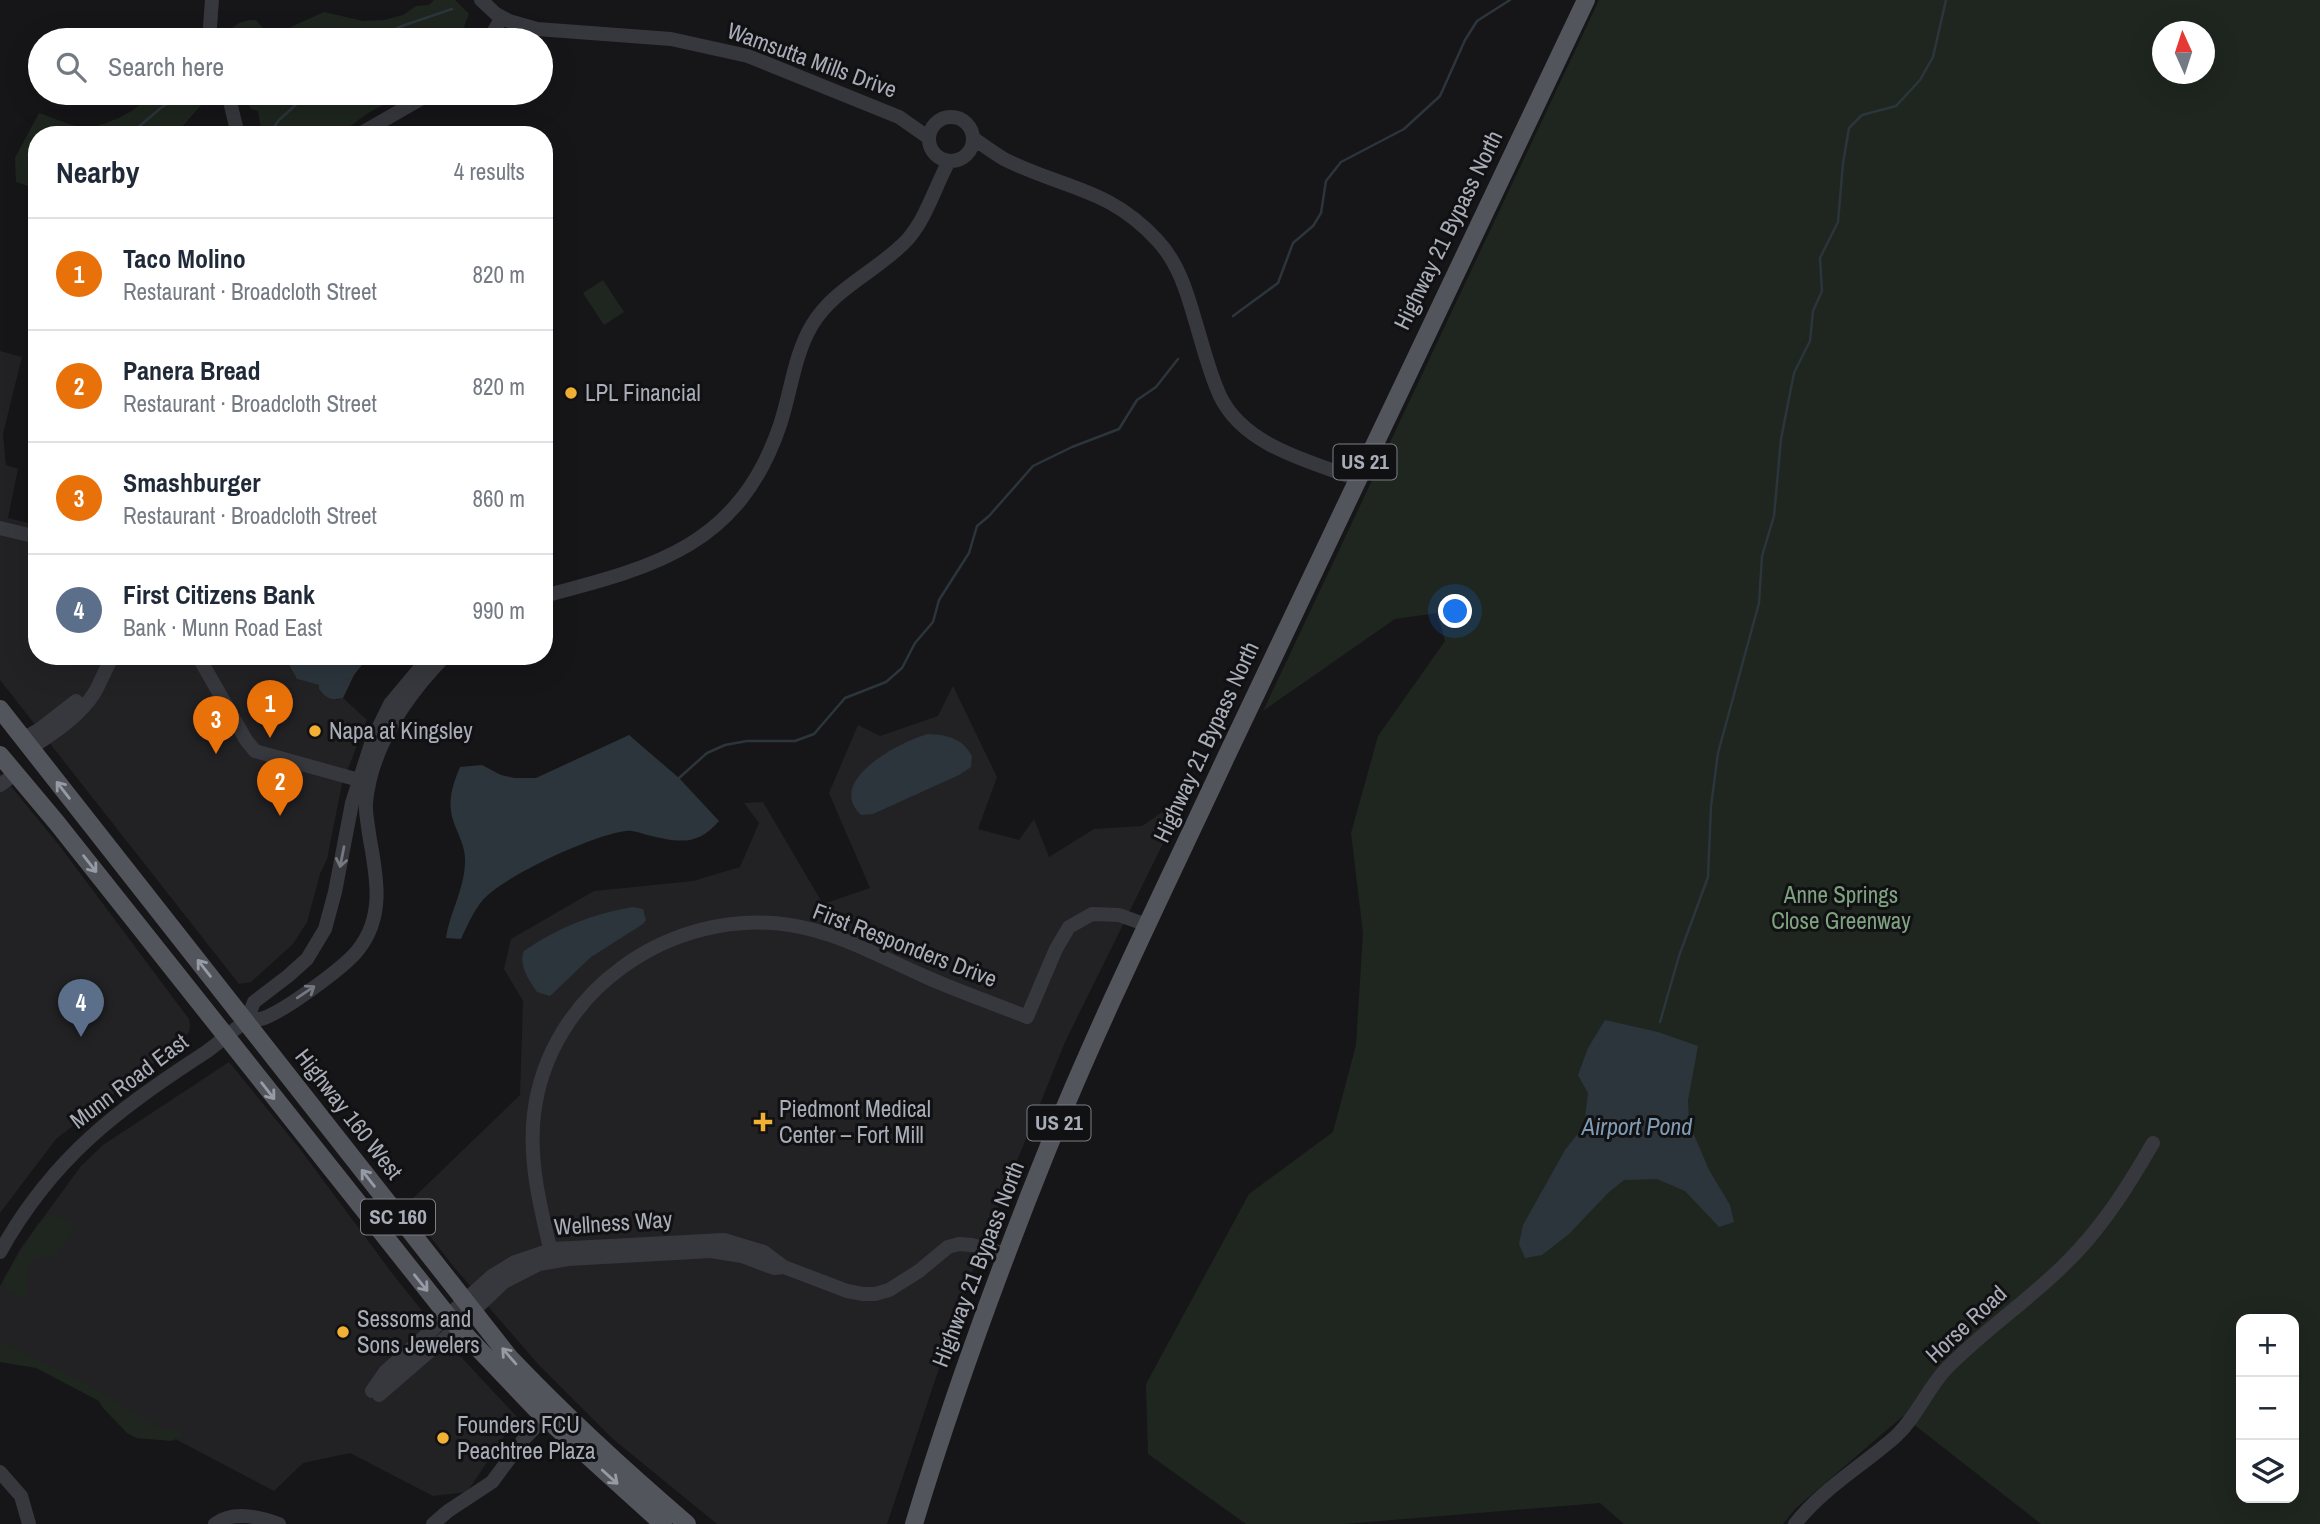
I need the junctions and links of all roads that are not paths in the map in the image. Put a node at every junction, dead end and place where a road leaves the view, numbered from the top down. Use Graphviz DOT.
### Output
graph roads {
  1 [pos="212,0"];
  2 [pos="481,0"];
  3 [pos="1586,0"];
  4 [pos="502,17"];
  5 [pos="210,28"];
  6 [pos="496,28"];
  7 [pos="534,28"];
  8 [pos="553,30"];
  9 [pos="231,105"];
  10 [pos="410,105"];
  11 [pos="899,117"];
  12 [pos="936,123"];
  13 [pos="236,126"];
  14 [pos="374,126"];
  15 [pos="929,138"];
  16 [pos="971,145"];
  17 [pos="944,159"];
  18 [pos="1357,479"];
  19 [pos="0,528"];
  20 [pos="28,535"];
  21 [pos="553,595"];
  22 [pos="108,665"];
  23 [pos="203,665"];
  24 [pos="422,665"];
  25 [pos="437,665"];
  26 [pos="0,709"];
  27 [pos="27,743"];
  28 [pos="0,755"];
  29 [pos="15,774"];
  30 [pos="364,781"];
  31 [pos="0,785"];
  32 [pos="1147,925"];
  33 [pos="246,1022"];
  34 [pos="226,1038"];
  35 [pos="2153,1143"];
  36 [pos="0,1252"];
  37 [pos="1007,1254"];
  38 [pos="552,1255"];
  39 [pos="460,1313"];
  40 [pos="375,1393"];
  41 [pos="550,1412"];
  42 [pos="0,1472"];
  43 [pos="29,1524"];
  44 [pos="215,1524"];
  45 [pos="279,1524"];
  46 [pos="433,1524"];
  47 [pos="663,1524"];
  48 [pos="687,1524"];
  49 [pos="914,1524"];
  50 [pos="1795,1524"];
  1 -- 5 [label="street"];
  2 -- 4 [label="street"];
  3 -- 18 [label="main road, Highway 21 Bypass North / US 21"];
  4 -- 6 [label="street"];
  4 -- 7 [label="street, Wamsutta Mills Drive"];
  8 -- 11 [label="street, Wamsutta Mills Drive"];
  9 -- 13 [label="street"];
  10 -- 14 [label="street"];
  11 -- 12 [label="street, Wamsutta Mills Drive"];
  11 -- 15 [label="street, Wamsutta Mills Drive"];
  12 -- 15 [label="street"];
  12 -- 16 [label="street, Wamsutta Mills Drive"];
  15 -- 17 [label="street, Wamsutta Mills Drive"];
  16 -- 17 [label="street"];
  16 -- 18 [label="street"];
  17 -- 21 [label="street"];
  18 -- 32 [label="main road, Highway 21 Bypass North / US 21"];
  19 -- 20 [label="street"];
  22 -- 27 [label="street"];
  23 -- 30 [label="street"];
  24 -- 30 [label="street"];
  25 -- 30 [label="street"];
  26 -- 27 [label="main road, Highway 160 West / SC 160"];
  33 -- 27 [label="main road, Highway 160 West / SC 160, one-way"];
  28 -- 29 [label="main road, Highway 160 West / SC 160"];
  29 -- 31 [label="street"];
  29 -- 34 [label="main road, Highway 160 West / SC 160, one-way"];
  30 -- 33 [label="street, one-way"];
  33 -- 30 [label="street, one-way"];
  32 -- 37 [label="main road, Highway 21 Bypass North / US 21"];
  32 -- 38 [label="street, First Responders Drive"];
  33 -- 34 [label="street, Munn Road East"];
  39 -- 33 [label="main road, Highway 160 West / SC 160, one-way"];
  34 -- 36 [label="street, Munn Road East"];
  34 -- 39 [label="main road, Highway 160 West / SC 160, one-way"];
  35 -- 50 [label="street, Horse Road"];
  37 -- 38 [label="street, Wellness Way"];
  37 -- 49 [label="main road, Highway 21 Bypass North / US 21"];
  38 -- 39 [label="street, Wellness Way"];
  39 -- 40 [label="street, Wellness Way"];
  39 -- 41 [label="main road, Highway 160 West / SC 160"];
  41 -- 46 [label="street"];
  41 -- 47 [label="main road, Highway 160 West / SC 160, one-way"];
  41 -- 48 [label="main road, Highway 160 West / SC 160"];
  42 -- 43 [label="street"];
  44 -- 45 [label="street"];
}
